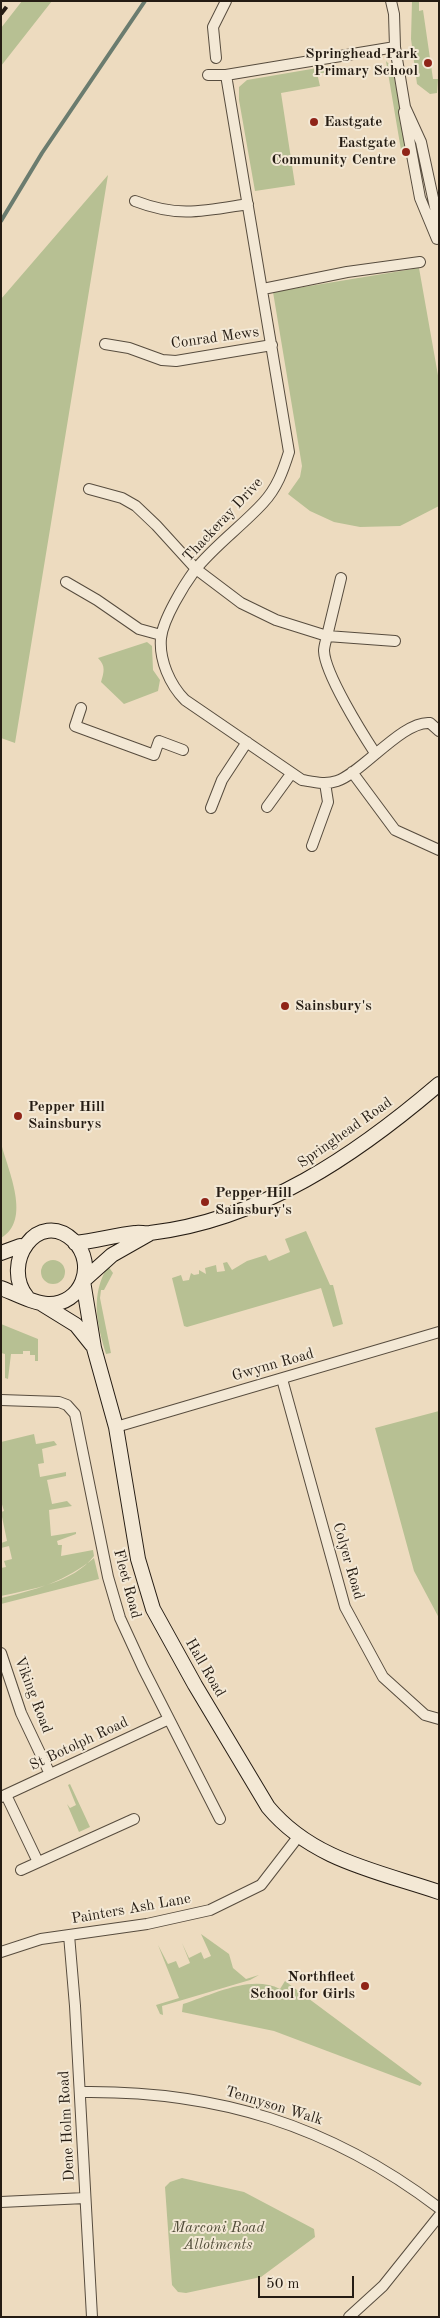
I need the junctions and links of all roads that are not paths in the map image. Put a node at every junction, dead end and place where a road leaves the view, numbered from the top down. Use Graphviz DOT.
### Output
graph roads {
  1 [pos="226,1"];
  2 [pos="391,1"];
  3 [pos="400,1"];
  4 [pos="394,14"];
  5 [pos="395,47"];
  6 [pos="216,58"];
  7 [pos="226,75"];
  8 [pos="208,76"];
  9 [pos="405,106"];
  10 [pos="135,201"];
  11 [pos="248,204"];
  12 [pos="439,226"];
  13 [pos="438,239"];
  14 [pos="420,262"];
  15 [pos="263,289"];
  16 [pos="105,344"];
  17 [pos="272,345"];
  18 [pos="89,489"];
  19 [pos="196,569"];
  20 [pos="341,578"];
  21 [pos="66,582"];
  22 [pos="161,635"];
  23 [pos="327,636"];
  24 [pos="395,641"];
  25 [pos="81,708"];
  26 [pos="439,731"];
  27 [pos="247,742"];
  28 [pos="183,750"];
  29 [pos="376,753"];
  30 [pos="352,772"];
  31 [pos="291,774"];
  32 [pos="324,783"];
  33 [pos="267,807"];
  34 [pos="211,808"];
  35 [pos="312,846"];
  36 [pos="439,850"];
  37 [pos="439,1084"];
  38 [pos="149,1234"];
  39 [pos="76,1242"];
  40 [pos="20,1246"];
  41 [pos="1,1253"];
  42 [pos="7,1265"];
  43 [pos="83,1281"];
  44 [pos="1,1288"];
  45 [pos="27,1297"];
  46 [pos="42,1304"];
  47 [pos="439,1332"];
  48 [pos="94,1348"];
  49 [pos="282,1379"];
  50 [pos="1,1400"];
  51 [pos="116,1427"];
  52 [pos="1,1653"];
  53 [pos="169,1719"];
  54 [pos="439,1719"];
  55 [pos="50,1774"];
  56 [pos="4,1796"];
  57 [pos="134,1819"];
  58 [pos="220,1820"];
  59 [pos="298,1837"];
  60 [pos="38,1862"];
  61 [pos="21,1870"];
  62 [pos="439,1892"];
  63 [pos="69,1935"];
  64 [pos="1,1952"];
  65 [pos="80,2092"];
  66 [pos="85,2198"];
  67 [pos="1,2202"];
  68 [pos="439,2208"];
  69 [pos="439,2216"];
  70 [pos="353,2315"];
  71 [pos="92,2317"];
  1 -- 6 [label="street"];
  2 -- 4 [label="street"];
  3 -- 4 [label="street"];
  4 -- 5 [label="street"];
  5 -- 7 [label="street"];
  5 -- 9 [label="street"];
  7 -- 8 [label="street"];
  7 -- 11 [label="street, Thackeray Drive"];
  9 -- 12 [label="street"];
  9 -- 13 [label="street"];
  10 -- 11 [label="street"];
  11 -- 15 [label="street, Thackeray Drive"];
  14 -- 15 [label="street"];
  15 -- 17 [label="street, Thackeray Drive"];
  16 -- 17 [label="street, Conrad Mews"];
  17 -- 19 [label="street, Thackeray Drive"];
  18 -- 19 [label="street"];
  19 -- 22 [label="street, Thackeray Drive"];
  19 -- 23 [label="street"];
  20 -- 23 [label="street"];
  21 -- 22 [label="street"];
  22 -- 27 [label="street"];
  23 -- 24 [label="street"];
  23 -- 29 [label="street"];
  25 -- 28 [label="street"];
  26 -- 29 [label="street"];
  27 -- 31 [label="street"];
  27 -- 34 [label="street"];
  29 -- 30 [label="street"];
  30 -- 32 [label="street"];
  30 -- 36 [label="street"];
  31 -- 32 [label="street"];
  31 -- 33 [label="street"];
  32 -- 35 [label="street"];
  37 -- 38 [label="street, Springhead Road"];
  38 -- 39 [label="street, Springhead Road"];
  38 -- 43 [label="street, Springhead Road"];
  39 -- 40 [label="street"];
  39 -- 43 [label="street, Hall Road"];
  40 -- 41 [label="street"];
  40 -- 42 [label="street"];
  42 -- 45 [label="street"];
  43 -- 46 [label="street"];
  43 -- 48 [label="street, Hall Road"];
  44 -- 45 [label="street, Hall Road"];
  45 -- 46 [label="street, Hall Road"];
  46 -- 48 [label="street, Hall Road"];
  47 -- 49 [label="street, Gwynn Road"];
  48 -- 51 [label="street, Hall Road"];
  49 -- 51 [label="street, Gwynn Road"];
  49 -- 54 [label="street, Colyer Road"];
  50 -- 53 [label="street, Fleet Road"];
  51 -- 59 [label="street, Hall Road"];
  52 -- 55 [label="street, Viking Road"];
  53 -- 55 [label="street, St Botolph Road"];
  53 -- 58 [label="street, Fleet Road"];
  55 -- 56 [label="street, St Botolph Road"];
  56 -- 60 [label="street"];
  57 -- 60 [label="street"];
  59 -- 62 [label="street, Hall Road"];
  59 -- 63 [label="street, Painters Ash Lane"];
  60 -- 61 [label="street"];
  63 -- 64 [label="street, Painters Ash Lane"];
  63 -- 65 [label="street, Dene Holm Road"];
  65 -- 66 [label="street, Dene Holm Road"];
  65 -- 68 [label="street, Tennyson Walk"];
  66 -- 67 [label="street"];
  66 -- 71 [label="street, Dene Holm Road"];
  69 -- 70 [label="street"];
}
